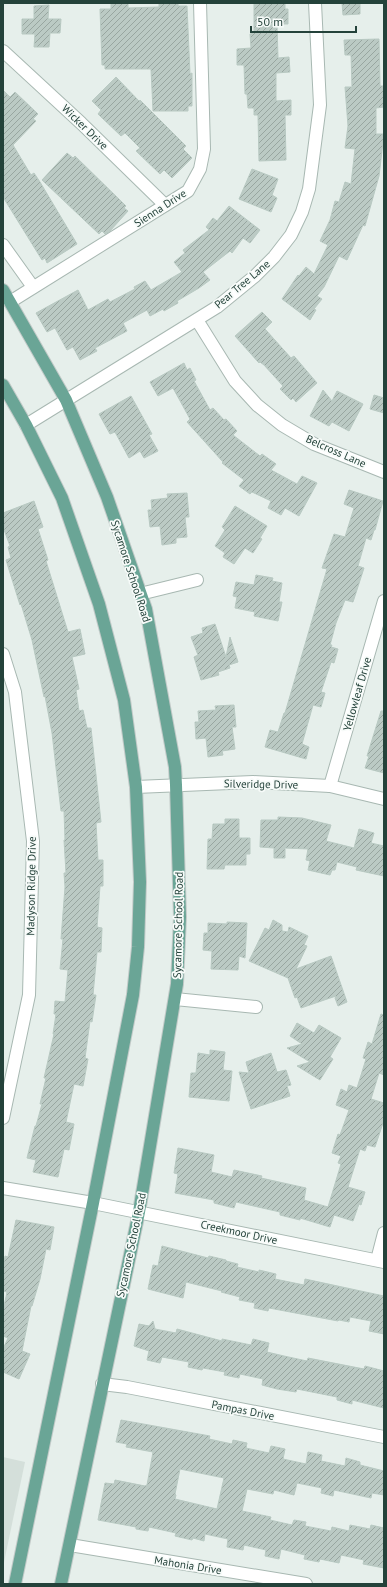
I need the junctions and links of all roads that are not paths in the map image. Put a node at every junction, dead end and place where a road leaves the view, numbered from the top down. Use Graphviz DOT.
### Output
graph roads {
  1 [pos="200,3"];
  2 [pos="315,3"];
  3 [pos="5,57"];
  4 [pos="165,205"];
  5 [pos="3,245"];
  6 [pos="30,289"];
  7 [pos="3,290"];
  8 [pos="10,302"];
  9 [pos="197,320"];
  10 [pos="3,385"];
  11 [pos="66,400"];
  12 [pos="26,425"];
  13 [pos="384,472"];
  14 [pos="197,580"];
  15 [pos="140,594"];
  16 [pos="384,601"];
  17 [pos="3,654"];
  18 [pos="176,785"];
  19 [pos="330,786"];
  20 [pos="136,787"];
  21 [pos="384,799"];
  22 [pos="175,999"];
  23 [pos="256,1007"];
  24 [pos="3,1118"];
  25 [pos="3,1188"];
  26 [pos="93,1203"];
  27 [pos="139,1212"];
  28 [pos="384,1233"];
  29 [pos="381,1261"];
  30 [pos="102,1384"];
  31 [pos="384,1437"];
  32 [pos="70,1545"];
  33 [pos="15,1584"];
  34 [pos="61,1584"];
  35 [pos="306,1584"];
  1 -- 4 [label="street, Sienna Drive"];
  2 -- 9 [label="street, Pear Tree Lane"];
  3 -- 4 [label="street, Wicker Drive"];
  4 -- 6 [label="street, Sienna Drive"];
  5 -- 6 [label="street"];
  6 -- 8 [label="street, Sienna Drive"];
  7 -- 8 [label="main road, Sycamore School Road"];
  8 -- 11 [label="main road, Sycamore School Road"];
  9 -- 11 [label="street, Pear Tree Lane"];
  9 -- 13 [label="street, Belcross Lane"];
  10 -- 12 [label="main road"];
  11 -- 12 [label="street, Pear Tree Lane"];
  11 -- 15 [label="main road, Sycamore School Road"];
  12 -- 20 [label="main road"];
  14 -- 15 [label="street"];
  15 -- 18 [label="main road, Sycamore School Road"];
  16 -- 19 [label="street, Yellowleaf Drive"];
  17 -- 24 [label="street, Madyson Ridge Drive"];
  18 -- 19 [label="street, Silveridge Drive"];
  18 -- 20 [label="street, Silveridge Drive"];
  18 -- 22 [label="main road, Sycamore School Road"];
  19 -- 21 [label="street, Silveridge Drive"];
  20 -- 26 [label="main road"];
  22 -- 23 [label="street"];
  22 -- 27 [label="main road, Sycamore School Road"];
  25 -- 26 [label="street, Creekmoor Drive"];
  26 -- 27 [label="street, Creekmoor Drive"];
  26 -- 33 [label="main road"];
  27 -- 29 [label="street, Creekmoor Drive"];
  27 -- 30 [label="main road, Sycamore School Road"];
  28 -- 29 [label="street"];
  30 -- 31 [label="street, Pampas Drive"];
  30 -- 32 [label="main road, Sycamore School Road"];
  32 -- 34 [label="main road, Sycamore School Road"];
  32 -- 35 [label="street, Mahonia Drive"];
}
